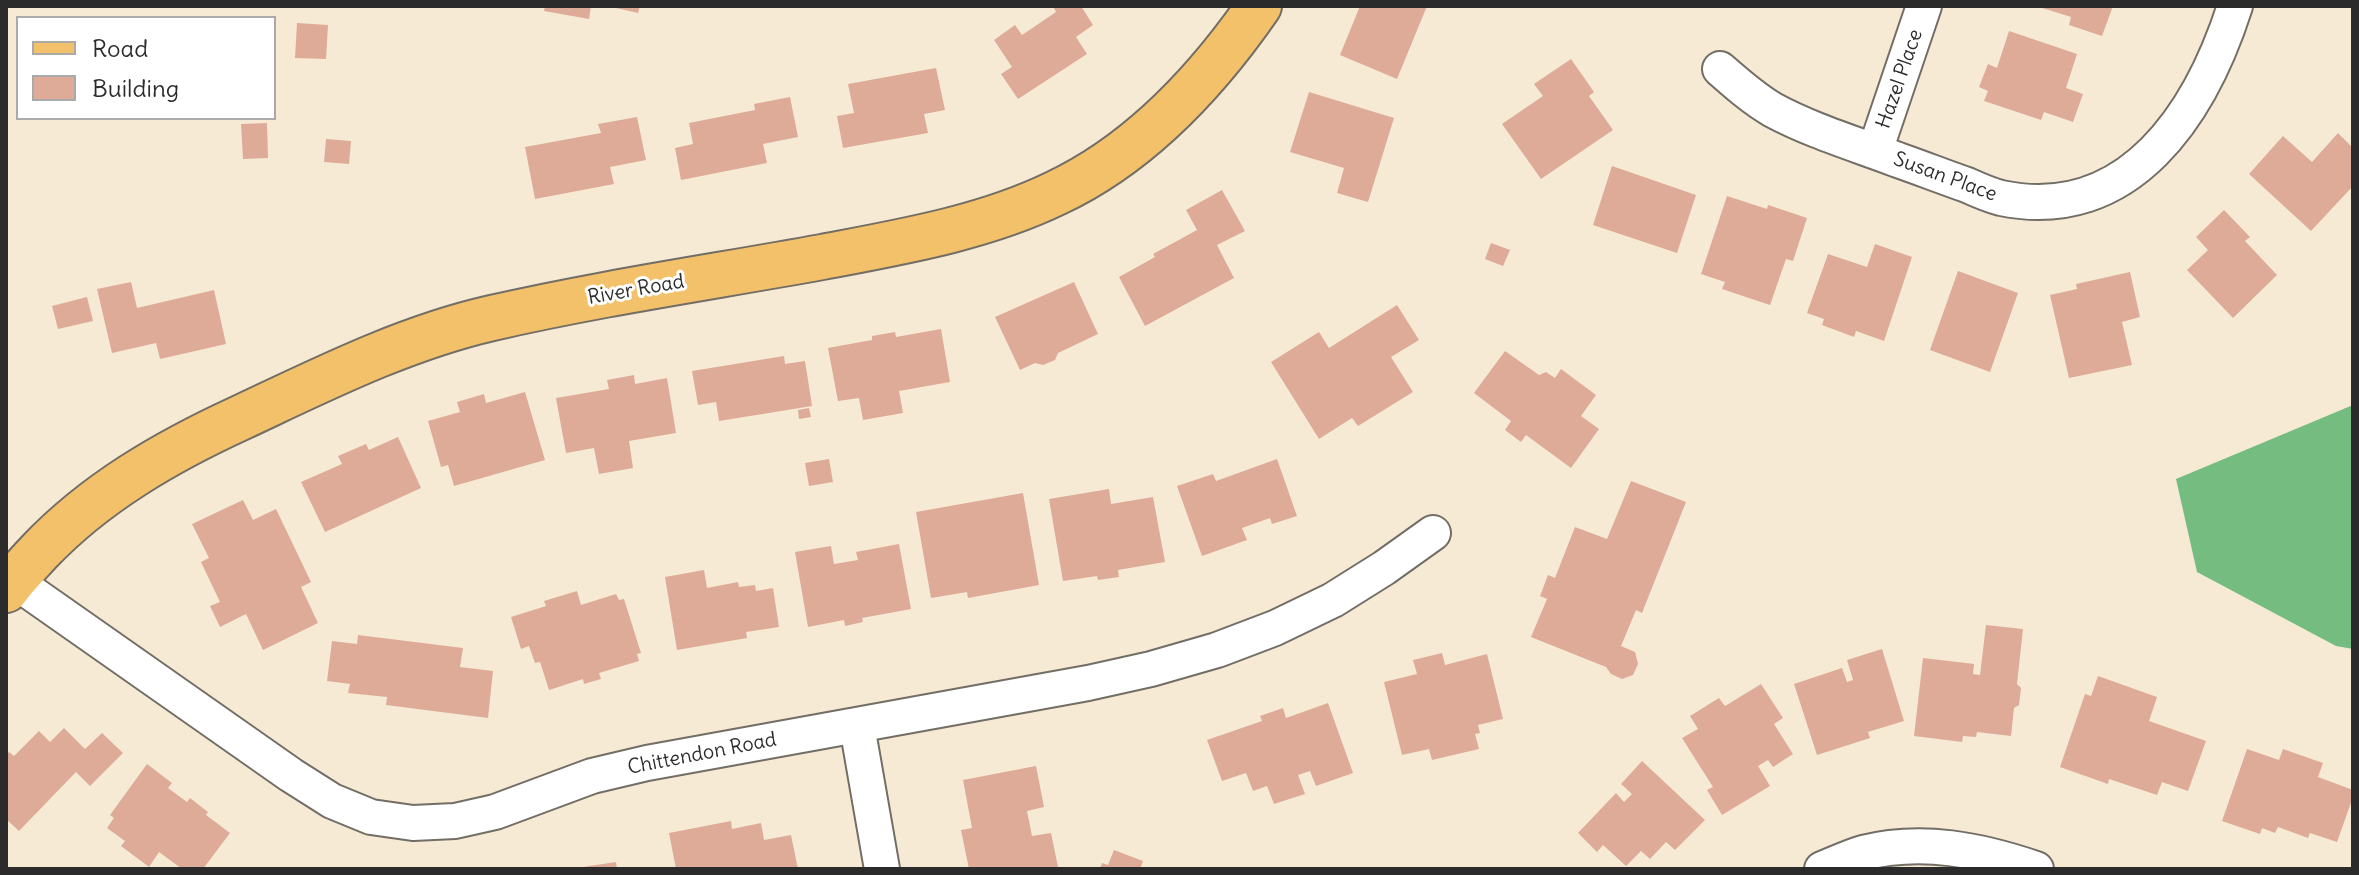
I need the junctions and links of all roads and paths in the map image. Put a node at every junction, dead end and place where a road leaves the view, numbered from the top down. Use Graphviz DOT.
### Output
graph roads {
  1 [pos="1259,6"];
  2 [pos="1924,6"];
  3 [pos="2235,6"];
  4 [pos="1720,69"];
  5 [pos="1875,151"];
  6 [pos="1433,533"];
  7 [pos="9,585"];
  8 [pos="857,726"];
  9 [pos="882,869"];
  10 [pos="1822,869"];
  11 [pos="2036,869"];
  1 -- 7 [label="main road, River Road"];
  2 -- 5 [label="street, Hazel Place"];
  3 -- 5 [label="street, Susan Place"];
  4 -- 5 [label="street, Susan Place"];
  6 -- 8 [label="street, Chittendon Road"];
  7 -- 8 [label="street, Chittendon Road"];
  8 -- 9 [label="street"];
  10 -- 11 [label="street"];
}
